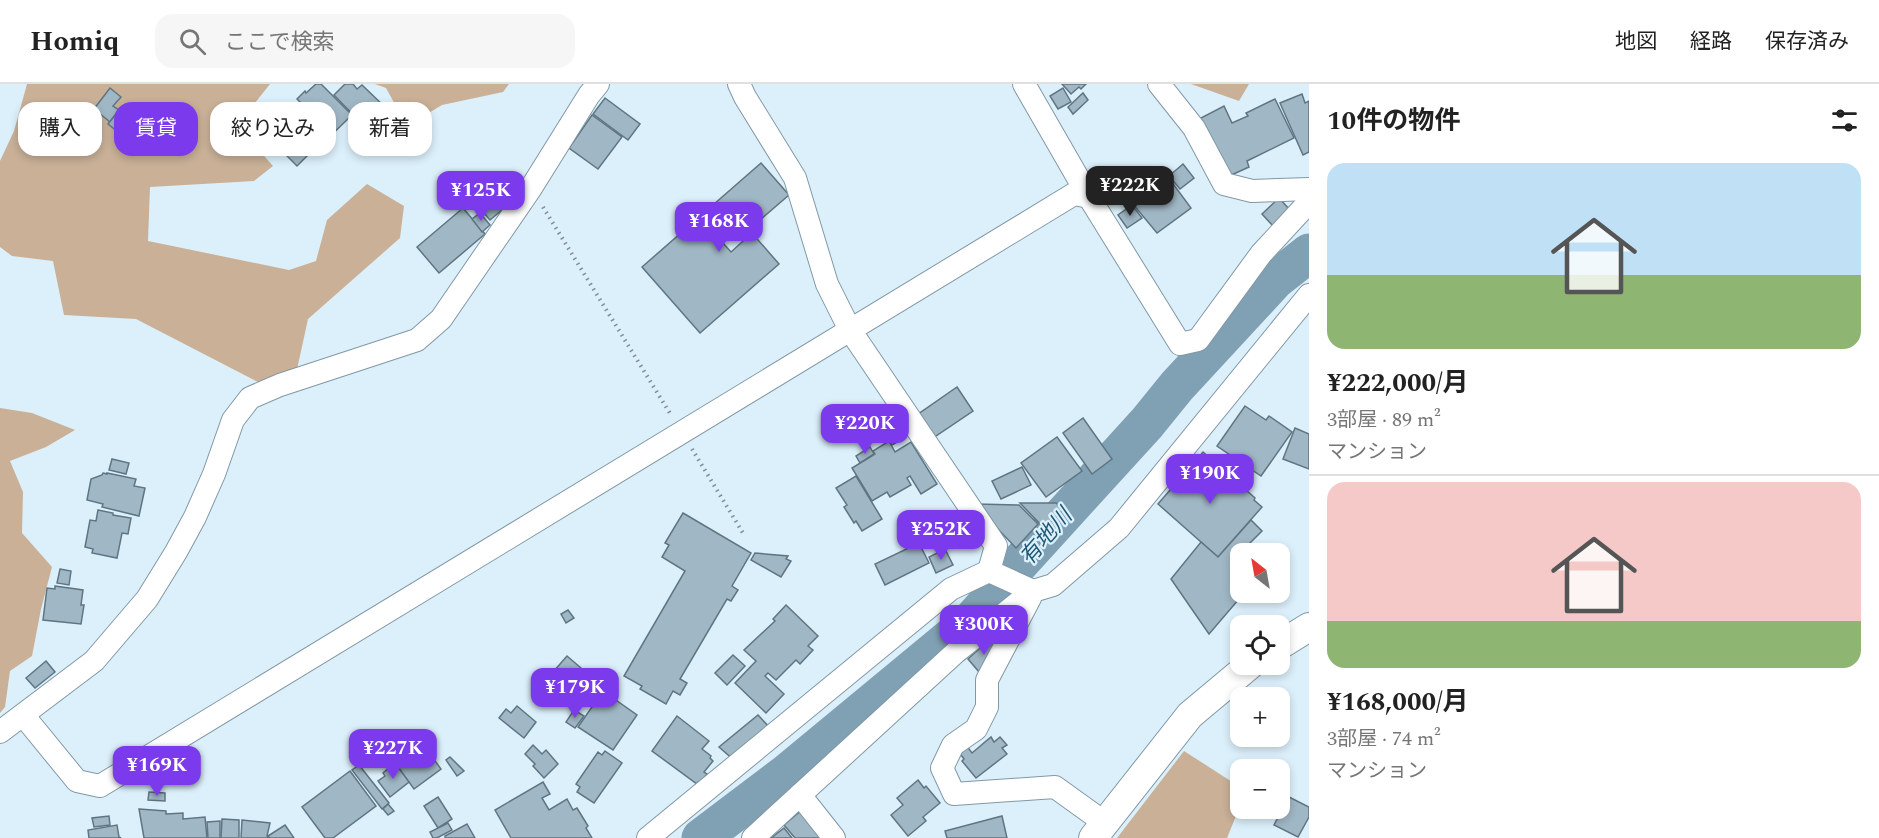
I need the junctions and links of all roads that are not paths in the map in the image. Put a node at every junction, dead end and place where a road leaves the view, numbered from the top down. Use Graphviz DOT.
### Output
graph roads {
  1 [pos="598,84"];
  2 [pos="739,84"];
  3 [pos="1024,84"];
  4 [pos="1159,84"];
  5 [pos="1309,189"];
  6 [pos="1089,197"];
  7 [pos="1309,202"];
  8 [pos="1309,295"];
  9 [pos="850,330"];
  10 [pos="988,571"];
  11 [pos="1033,591"];
  12 [pos="1309,627"];
  13 [pos="1290,639"];
  14 [pos="1238,675"];
  15 [pos="23,715"];
  16 [pos="0,732"];
  17 [pos="800,795"];
  18 [pos="1099,831"];
  19 [pos="648,838"];
  20 [pos="753,838"];
  21 [pos="834,838"];
  1 -- 15 [label="street"];
  2 -- 9 [label="street"];
  3 -- 6 [label="street"];
  4 -- 5 [label="street"];
  6 -- 7 [label="street"];
  6 -- 9 [label="street"];
  8 -- 11 [label="street"];
  9 -- 10 [label="street"];
  9 -- 15 [label="street"];
  10 -- 11 [label="street"];
  10 -- 19 [label="street"];
  11 -- 17 [label="street"];
  11 -- 18 [label="street"];
  12 -- 13 [label="main road"];
  14 -- 18 [label="main road"];
  15 -- 16 [label="street"];
  17 -- 20 [label="street"];
  17 -- 21 [label="street"];
}
